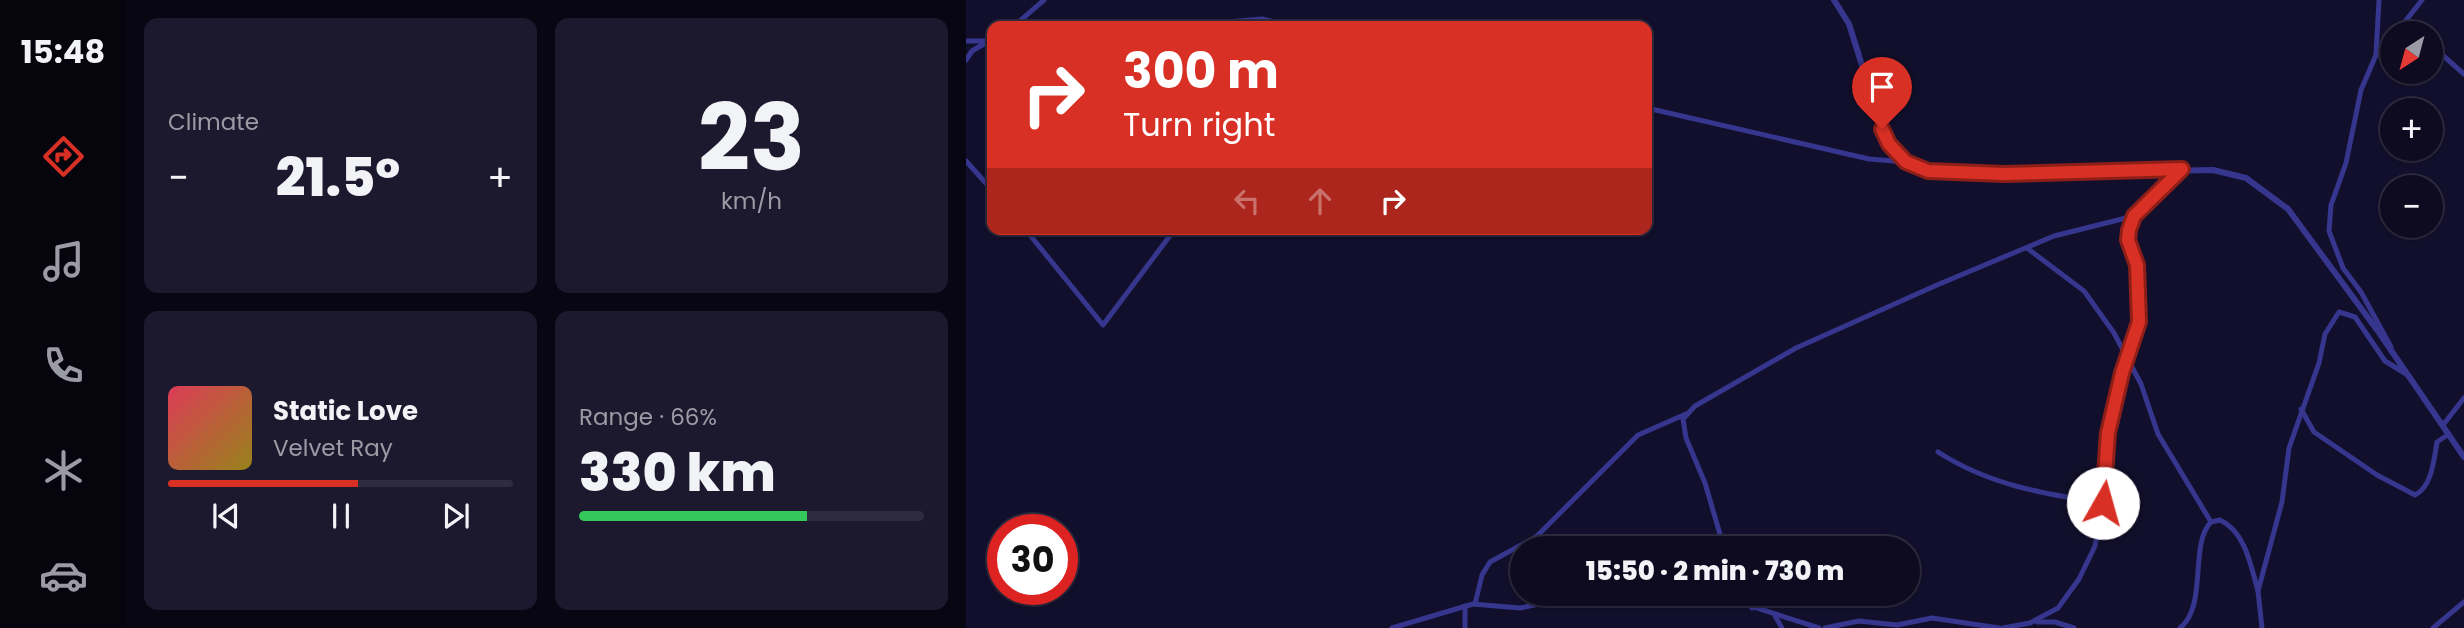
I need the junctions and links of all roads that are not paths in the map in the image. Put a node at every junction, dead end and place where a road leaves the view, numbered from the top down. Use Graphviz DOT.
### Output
graph roads {
  1 [pos="1044,0"];
  2 [pos="1833,0"];
  3 [pos="2379,0"];
  4 [pos="2422,0"];
  5 [pos="2407,19"];
  6 [pos="1020,21"];
  7 [pos="1239,21"];
  8 [pos="1271,21"];
  9 [pos="966,41"];
  10 [pos="987,41"];
  11 [pos="987,42"];
  12 [pos="2380,51"];
  13 [pos="2376,55"];
  14 [pos="2443,56"];
  15 [pos="966,60"];
  16 [pos="2464,74"];
  17 [pos="1652,109"];
  18 [pos="966,161"];
  19 [pos="1906,162"];
  20 [pos="2182,169"];
  21 [pos="987,184"];
  22 [pos="2134,216"];
  23 [pos="1030,235"];
  24 [pos="1170,235"];
  25 [pos="2027,248"];
  26 [pos="2393,353"];
  27 [pos="2128,359"];
  28 [pos="2409,376"];
  29 [pos="2464,398"];
  30 [pos="2301,409"];
  31 [pos="1686,414"];
  32 [pos="2443,425"];
  33 [pos="2449,434"];
  34 [pos="1938,452"];
  35 [pos="2464,457"];
  36 [pos="2103,503"];
  37 [pos="2211,522"];
  38 [pos="1720,536"];
  39 [pos="2258,591"];
  40 [pos="2464,602"];
  41 [pos="1475,604"];
  42 [pos="1465,606"];
  43 [pos="1529,606"];
  44 [pos="1746,606"];
  45 [pos="1752,608"];
  46 [pos="1775,616"];
  47 [pos="2030,623"];
  48 [pos="1845,627"];
  49 [pos="1392,628"];
  50 [pos="1465,628"];
  51 [pos="1782,628"];
  52 [pos="1819,628"];
  53 [pos="1825,628"];
  54 [pos="2001,628"];
  55 [pos="2074,628"];
  56 [pos="2180,628"];
  57 [pos="2262,628"];
  58 [pos="2433,628"];
  1 -- 6 [label="street"];
  2 -- 19 [label="street"];
  3 -- 13 [label="street"];
  4 -- 5 [label="street"];
  7 -- 8 [label="street"];
  9 -- 10 [label="street"];
  11 -- 15 [label="street"];
  12 -- 13 [label="street"];
  13 -- 26 [label="street"];
  14 -- 16 [label="street"];
  17 -- 19 [label="street"];
  18 -- 21 [label="street"];
  19 -- 20 [label="street"];
  20 -- 22 [label="street"];
  20 -- 26 [label="street"];
  22 -- 25 [label="street"];
  22 -- 27 [label="street"];
  23 -- 24 [label="street"];
  25 -- 27 [label="street"];
  25 -- 31 [label="street"];
  26 -- 28 [label="street"];
  27 -- 36 [label="street"];
  27 -- 37 [label="street"];
  28 -- 30 [label="street"];
  28 -- 32 [label="street"];
  29 -- 32 [label="street"];
  30 -- 33 [label="street"];
  30 -- 39 [label="street"];
  31 -- 38 [label="street"];
  31 -- 41 [label="street"];
  32 -- 33 [label="street"];
  33 -- 35 [label="street"];
  34 -- 36 [label="street"];
  36 -- 47 [label="street"];
  37 -- 39 [label="street"];
  37 -- 56 [label="street"];
  39 -- 57 [label="street"];
  40 -- 58 [label="street"];
  41 -- 42 [label="street"];
  41 -- 43 [label="street"];
  42 -- 49 [label="street"];
  42 -- 50 [label="street"];
  44 -- 45 [label="street"];
  45 -- 46 [label="street"];
  46 -- 51 [label="street"];
  46 -- 52 [label="street"];
  47 -- 54 [label="street"];
  47 -- 55 [label="street"];
  48 -- 53 [label="street"];
  48 -- 54 [label="street"];
}
